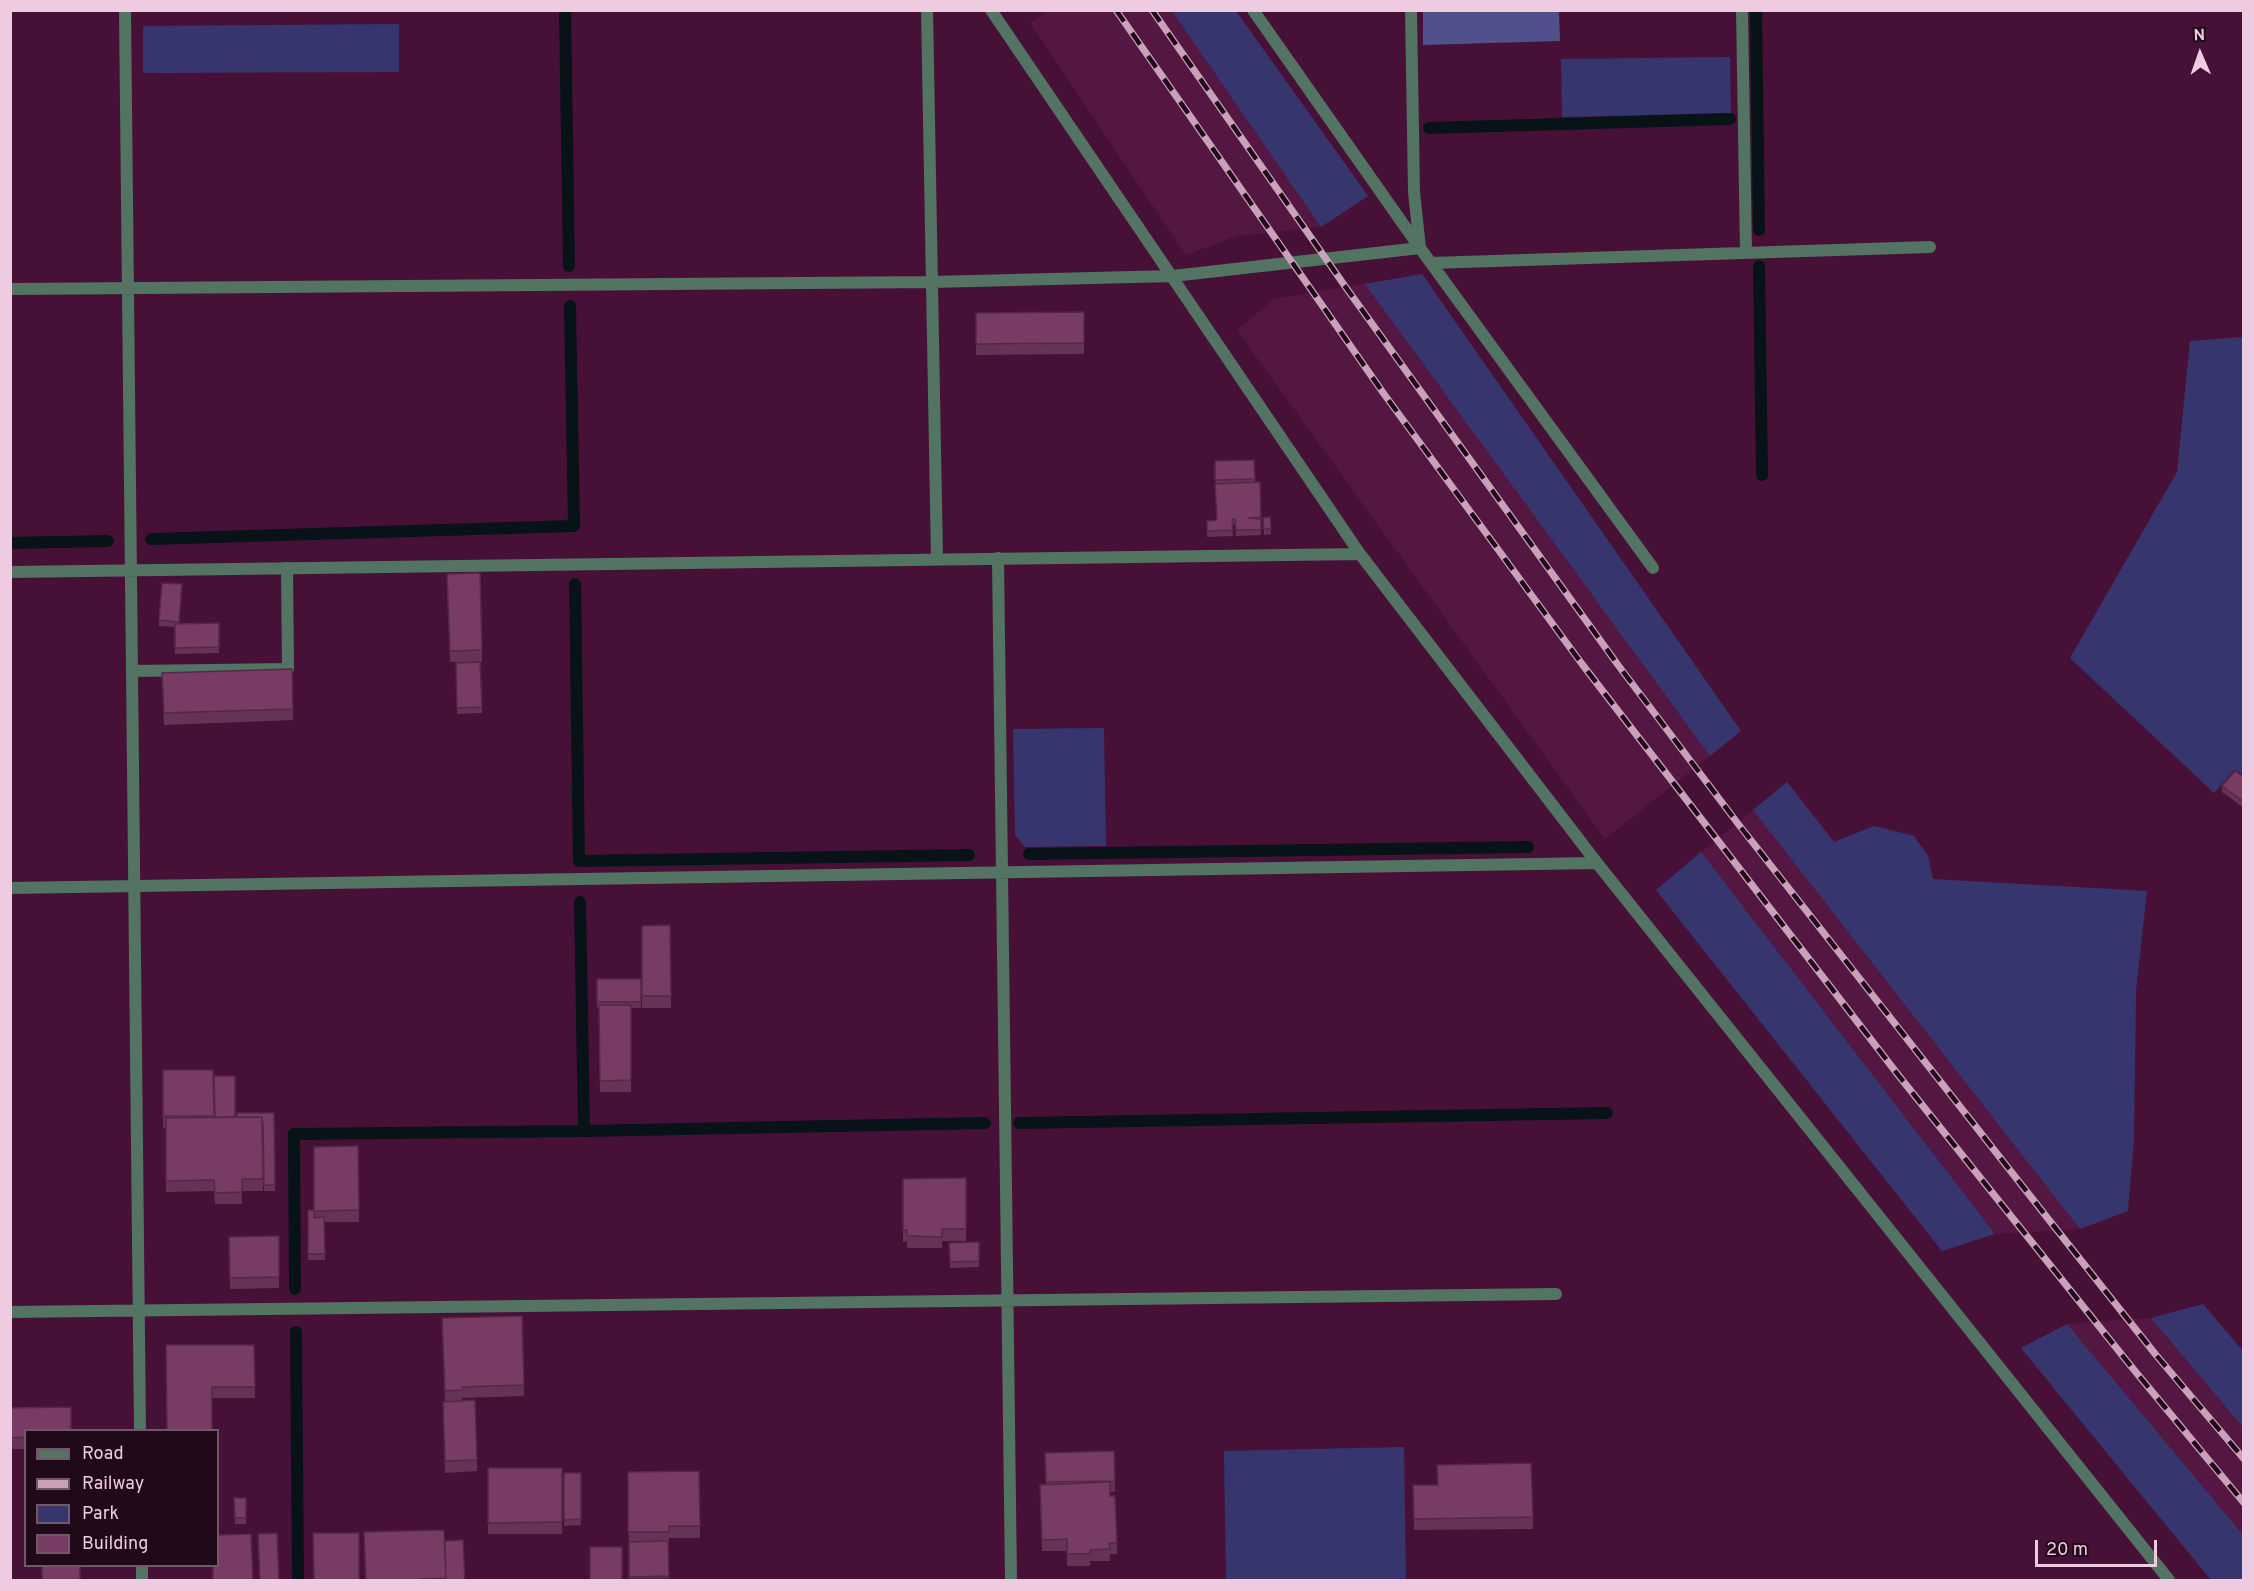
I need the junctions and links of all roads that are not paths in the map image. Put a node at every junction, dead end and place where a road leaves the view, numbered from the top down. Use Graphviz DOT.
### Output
graph roads {
  1 [pos="125,10"];
  2 [pos="927,10"];
  3 [pos="991,10"];
  4 [pos="1253,10"];
  5 [pos="1411,10"];
  6 [pos="1742,10"];
  7 [pos="1930,247"];
  8 [pos="1420,248"];
  9 [pos="1746,253"];
  10 [pos="1431,263"];
  11 [pos="1173,276"];
  12 [pos="932,282"];
  13 [pos="128,288"];
  14 [pos="10,289"];
  15 [pos="1360,554"];
  16 [pos="998,558"];
  17 [pos="937,559"];
  18 [pos="287,568"];
  19 [pos="1653,568"];
  20 [pos="131,570"];
  21 [pos="10,572"];
  22 [pos="132,671"];
  23 [pos="1597,863"];
  24 [pos="1002,872"];
  25 [pos="134,886"];
  26 [pos="10,888"];
  27 [pos="1556,1294"];
  28 [pos="1008,1300"];
  29 [pos="138,1310"];
  30 [pos="10,1312"];
  31 [pos="140,1429"];
  32 [pos="1011,1581"];
  33 [pos="2169,1581"];
  1 -- 13 [label="street"];
  2 -- 12 [label="street"];
  3 -- 11 [label="street"];
  4 -- 8 [label="street"];
  5 -- 8 [label="street"];
  6 -- 9 [label="street"];
  7 -- 9 [label="street"];
  8 -- 10 [label="street"];
  8 -- 11 [label="street"];
  9 -- 10 [label="street"];
  10 -- 19 [label="street"];
  11 -- 12 [label="street"];
  11 -- 15 [label="street"];
  12 -- 13 [label="street"];
  12 -- 17 [label="street"];
  13 -- 14 [label="street"];
  13 -- 20 [label="street"];
  15 -- 16 [label="street"];
  15 -- 23 [label="street"];
  16 -- 17 [label="street"];
  16 -- 24 [label="street"];
  17 -- 18 [label="street"];
  18 -- 20 [label="street"];
  18 -- 22 [label="street"];
  20 -- 21 [label="street"];
  20 -- 22 [label="street"];
  22 -- 25 [label="street"];
  23 -- 24 [label="street"];
  23 -- 33 [label="street"];
  24 -- 25 [label="street"];
  24 -- 28 [label="street"];
  25 -- 26 [label="street"];
  25 -- 29 [label="street"];
  27 -- 28 [label="street"];
  28 -- 29 [label="street"];
  28 -- 32 [label="street"];
  29 -- 30 [label="street"];
  29 -- 31 [label="street"];
}
